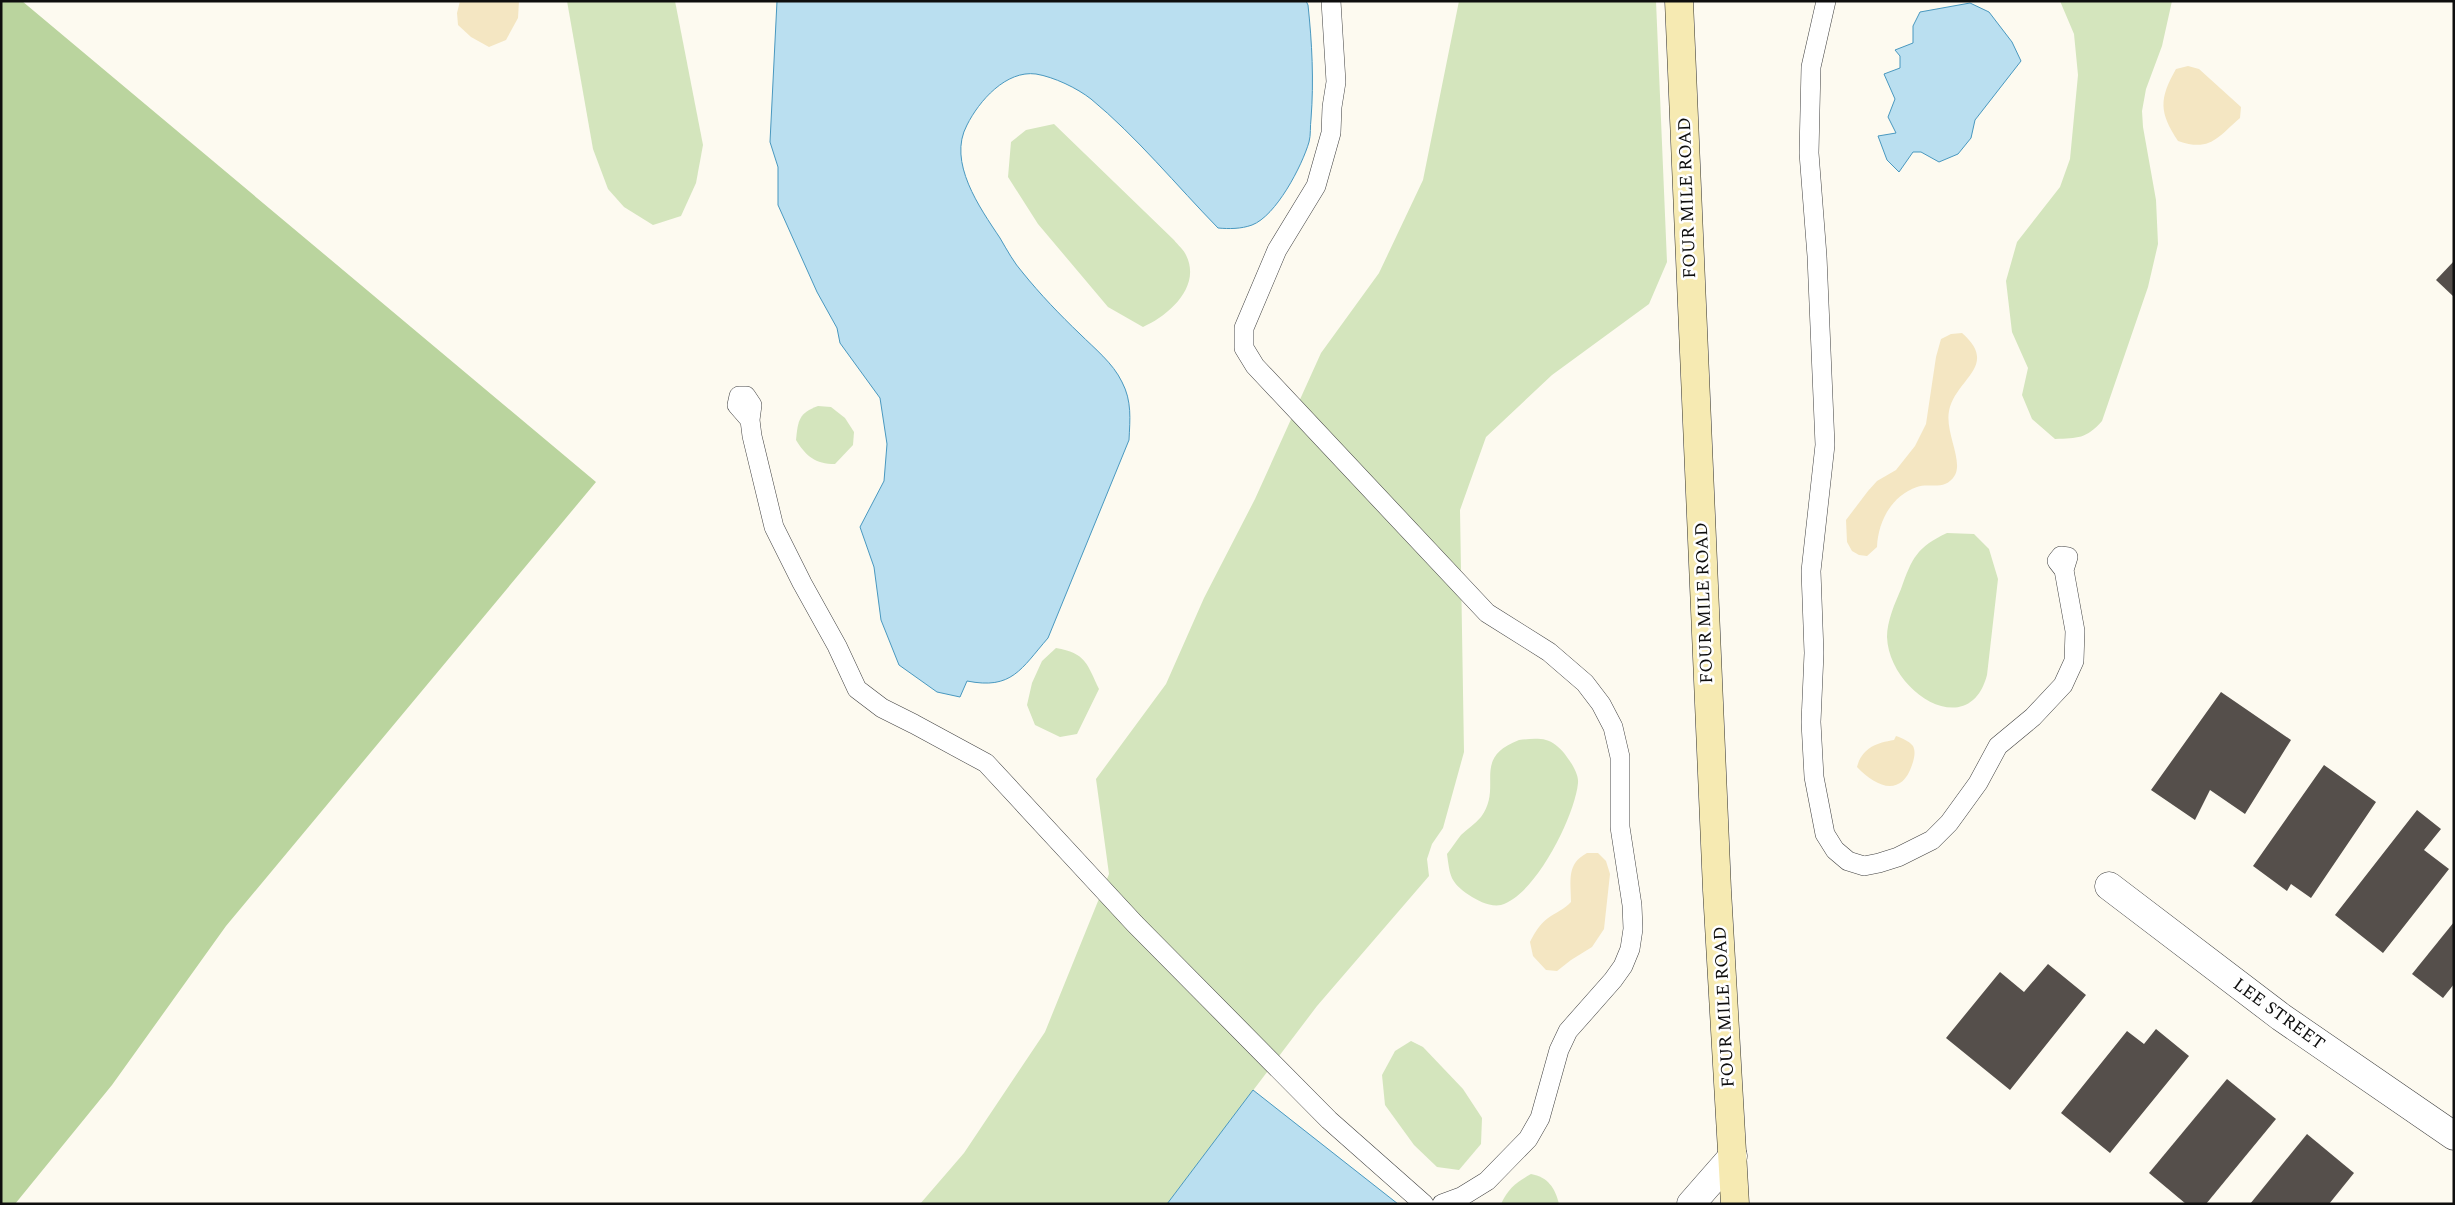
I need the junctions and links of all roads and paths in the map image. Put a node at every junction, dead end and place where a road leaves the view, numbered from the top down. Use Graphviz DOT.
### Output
graph roads {
  1 [pos="1331,1"];
  2 [pos="1679,1"];
  3 [pos="1826,1"];
  4 [pos="750,420"];
  5 [pos="2064,570"];
  6 [pos="2109,886"];
  7 [pos="2454,1136"];
  8 [pos="1733,1156"];
  9 [pos="1424,1204"];
  10 [pos="1442,1204"];
  11 [pos="1691,1204"];
  12 [pos="1735,1204"];
  1 -- 10 [label="lane"];
  2 -- 8 [label="main road, FOUR MILE ROAD"];
  3 -- 5 [label="lane"];
  4 -- 9 [label="lane"];
  6 -- 7 [label="street, LEE STREET"];
  8 -- 11 [label="street"];
  8 -- 12 [label="main road, FOUR MILE ROAD"];
}
